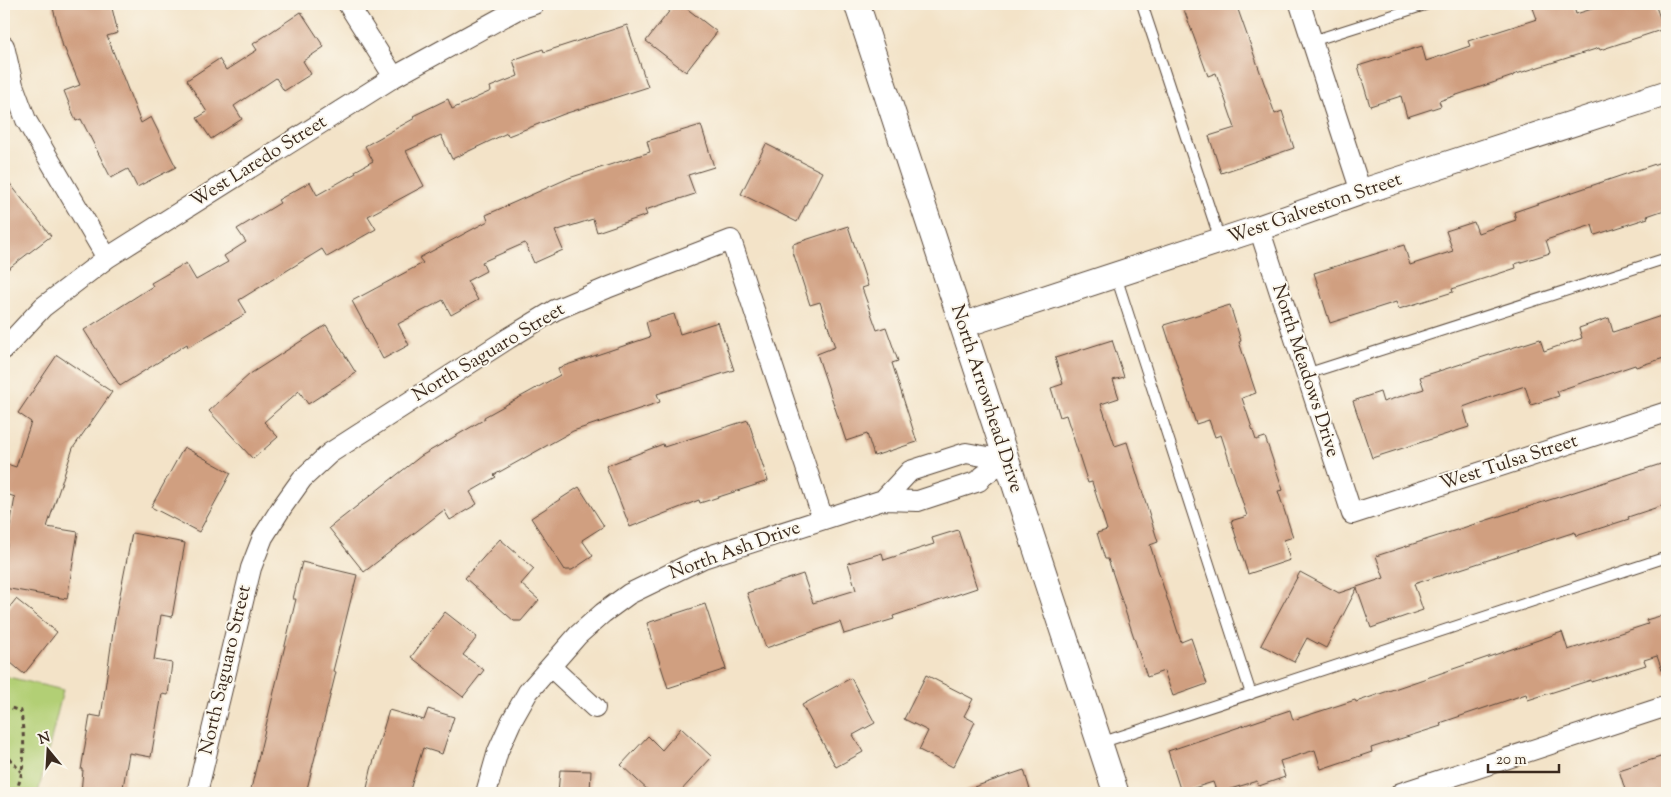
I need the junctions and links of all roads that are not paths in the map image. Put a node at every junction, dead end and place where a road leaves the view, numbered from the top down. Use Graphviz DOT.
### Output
graph roads {
  1 [pos="348,4"];
  2 [pos="534,4"];
  3 [pos="857,4"];
  4 [pos="1142,4"];
  5 [pos="1300,4"];
  6 [pos="1428,4"];
  7 [pos="1312,41"];
  8 [pos="4,46"];
  9 [pos="394,76"];
  10 [pos="1667,93"];
  11 [pos="1361,192"];
  12 [pos="1259,228"];
  13 [pos="1220,241"];
  14 [pos="107,258"];
  15 [pos="1667,258"];
  16 [pos="1116,275"];
  17 [pos="962,325"];
  18 [pos="4,349"];
  19 [pos="1306,374"];
  20 [pos="1667,412"];
  21 [pos="1006,460"];
  22 [pos="883,500"];
  23 [pos="1352,514"];
  24 [pos="823,519"];
  25 [pos="1667,557"];
  26 [pos="550,667"];
  27 [pos="1251,694"];
  28 [pos="1667,706"];
  29 [pos="595,708"];
  30 [pos="1099,744"];
  31 [pos="197,793"];
  32 [pos="486,793"];
  33 [pos="1116,793"];
  34 [pos="1401,793"];
  1 -- 9 [label="street"];
  2 -- 9 [label="street, West Laredo Street"];
  3 -- 17 [label="street, North Arrowhead Drive"];
  4 -- 13 [label="lane"];
  5 -- 7 [label="street"];
  6 -- 7 [label="lane"];
  7 -- 11 [label="street"];
  8 -- 14 [label="street"];
  9 -- 14 [label="street, West Laredo Street"];
  10 -- 11 [label="street, West Galveston Street"];
  11 -- 12 [label="street, West Galveston Street"];
  12 -- 13 [label="street, West Galveston Street"];
  12 -- 19 [label="street, North Meadows Drive"];
  13 -- 16 [label="street, West Galveston Street"];
  14 -- 18 [label="street, West Laredo Street"];
  15 -- 19 [label="lane"];
  16 -- 17 [label="street, West Galveston Street"];
  16 -- 27 [label="lane"];
  17 -- 21 [label="street, North Arrowhead Drive"];
  19 -- 23 [label="street, North Meadows Drive"];
  20 -- 23 [label="street, West Tulsa Street"];
  21 -- 22 [label="street, North Ash Drive"];
  21 -- 22 [label="street, North Ash Drive"];
  21 -- 30 [label="street, North Arrowhead Drive"];
  22 -- 24 [label="street, North Ash Drive"];
  24 -- 26 [label="street, North Ash Drive"];
  24 -- 31 [label="street, North Saguaro Street"];
  25 -- 27 [label="lane"];
  26 -- 29 [label="street"];
  26 -- 32 [label="street, North Ash Drive"];
  27 -- 30 [label="lane"];
  28 -- 34 [label="street"];
  30 -- 33 [label="street, North Arrowhead Drive"];
}
